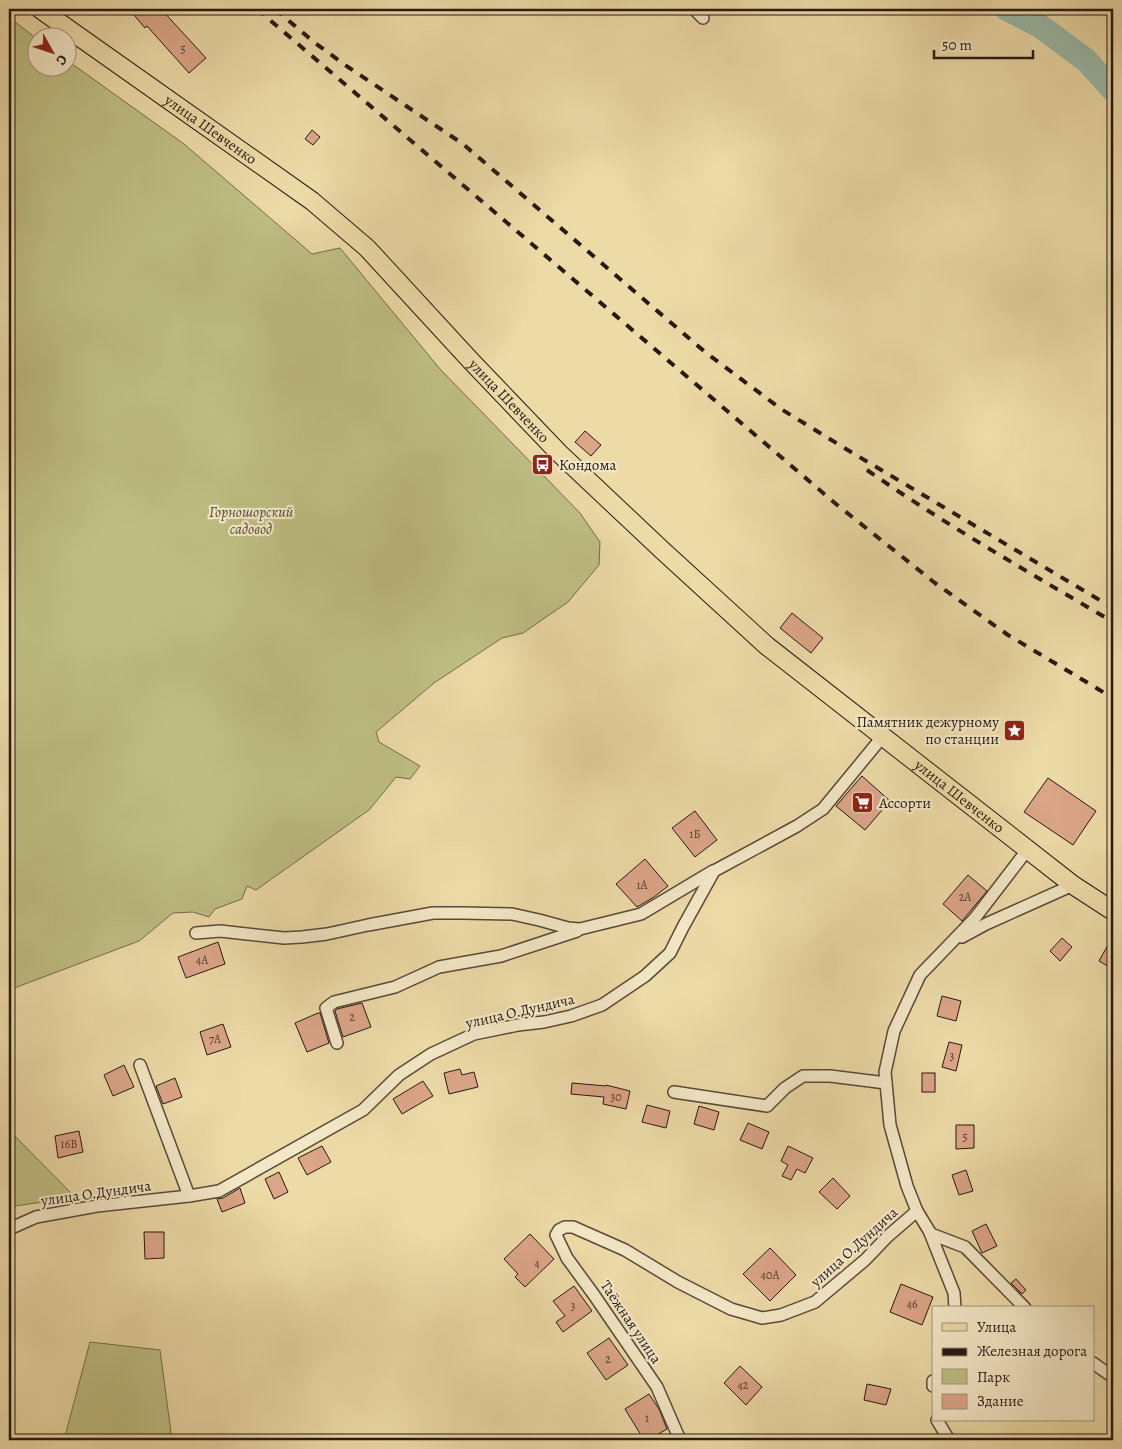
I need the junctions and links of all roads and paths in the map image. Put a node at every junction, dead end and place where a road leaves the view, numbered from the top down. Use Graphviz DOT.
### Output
graph roads {
  1 [pos="40,9"];
  2 [pos="694,9"];
  3 [pos="703,18"];
  4 [pos="883,736"];
  5 [pos="1028,849"];
  6 [pos="714,871"];
  7 [pos="1073,885"];
  8 [pos="1113,911"];
  9 [pos="580,929"];
  10 [pos="196,933"];
  11 [pos="950,943"];
  12 [pos="337,1043"];
  13 [pos="140,1065"];
  14 [pos="886,1083"];
  15 [pos="674,1092"];
  16 [pos="189,1196"];
  17 [pos="918,1211"];
  18 [pos="565,1227"];
  19 [pos="9,1229"];
  20 [pos="930,1233"];
  21 [pos="955,1306"];
  22 [pos="1023,1306"];
  23 [pos="1094,1364"];
  24 [pos="1113,1377"];
  25 [pos="937,1422"];
  26 [pos="938,1422"];
  27 [pos="680,1440"];
  28 [pos="939,1440"];
  29 [pos="949,1440"];
  1 -- 4 [label="main road, улица Шевченко"];
  2 -- 3 [label="street"];
  4 -- 5 [label="main road, улица Шевченко"];
  4 -- 6 [label="street"];
  5 -- 7 [label="main road, улица Шевченко"];
  5 -- 11 [label="street, улица О.Дундича"];
  6 -- 9 [label="street"];
  6 -- 16 [label="street, улица О.Дундича"];
  7 -- 8 [label="main road, улица Шевченко"];
  7 -- 11 [label="street"];
  9 -- 10 [label="street"];
  9 -- 12 [label="street"];
  11 -- 14 [label="street, улица О.Дундича"];
  13 -- 16 [label="street"];
  14 -- 15 [label="street"];
  14 -- 17 [label="street, улица О.Дундича"];
  16 -- 19 [label="street, улица О.Дундича"];
  17 -- 18 [label="street, улица О.Дундича"];
  17 -- 20 [label="street, улица О.Дундича"];
  18 -- 27 [label="street, Таёжная улица"];
  20 -- 21 [label="street, улица О.Дундича"];
  20 -- 22 [label="street"];
  23 -- 24 [label="street"];
  25 -- 28 [label="street"];
  26 -- 29 [label="street"];
}
